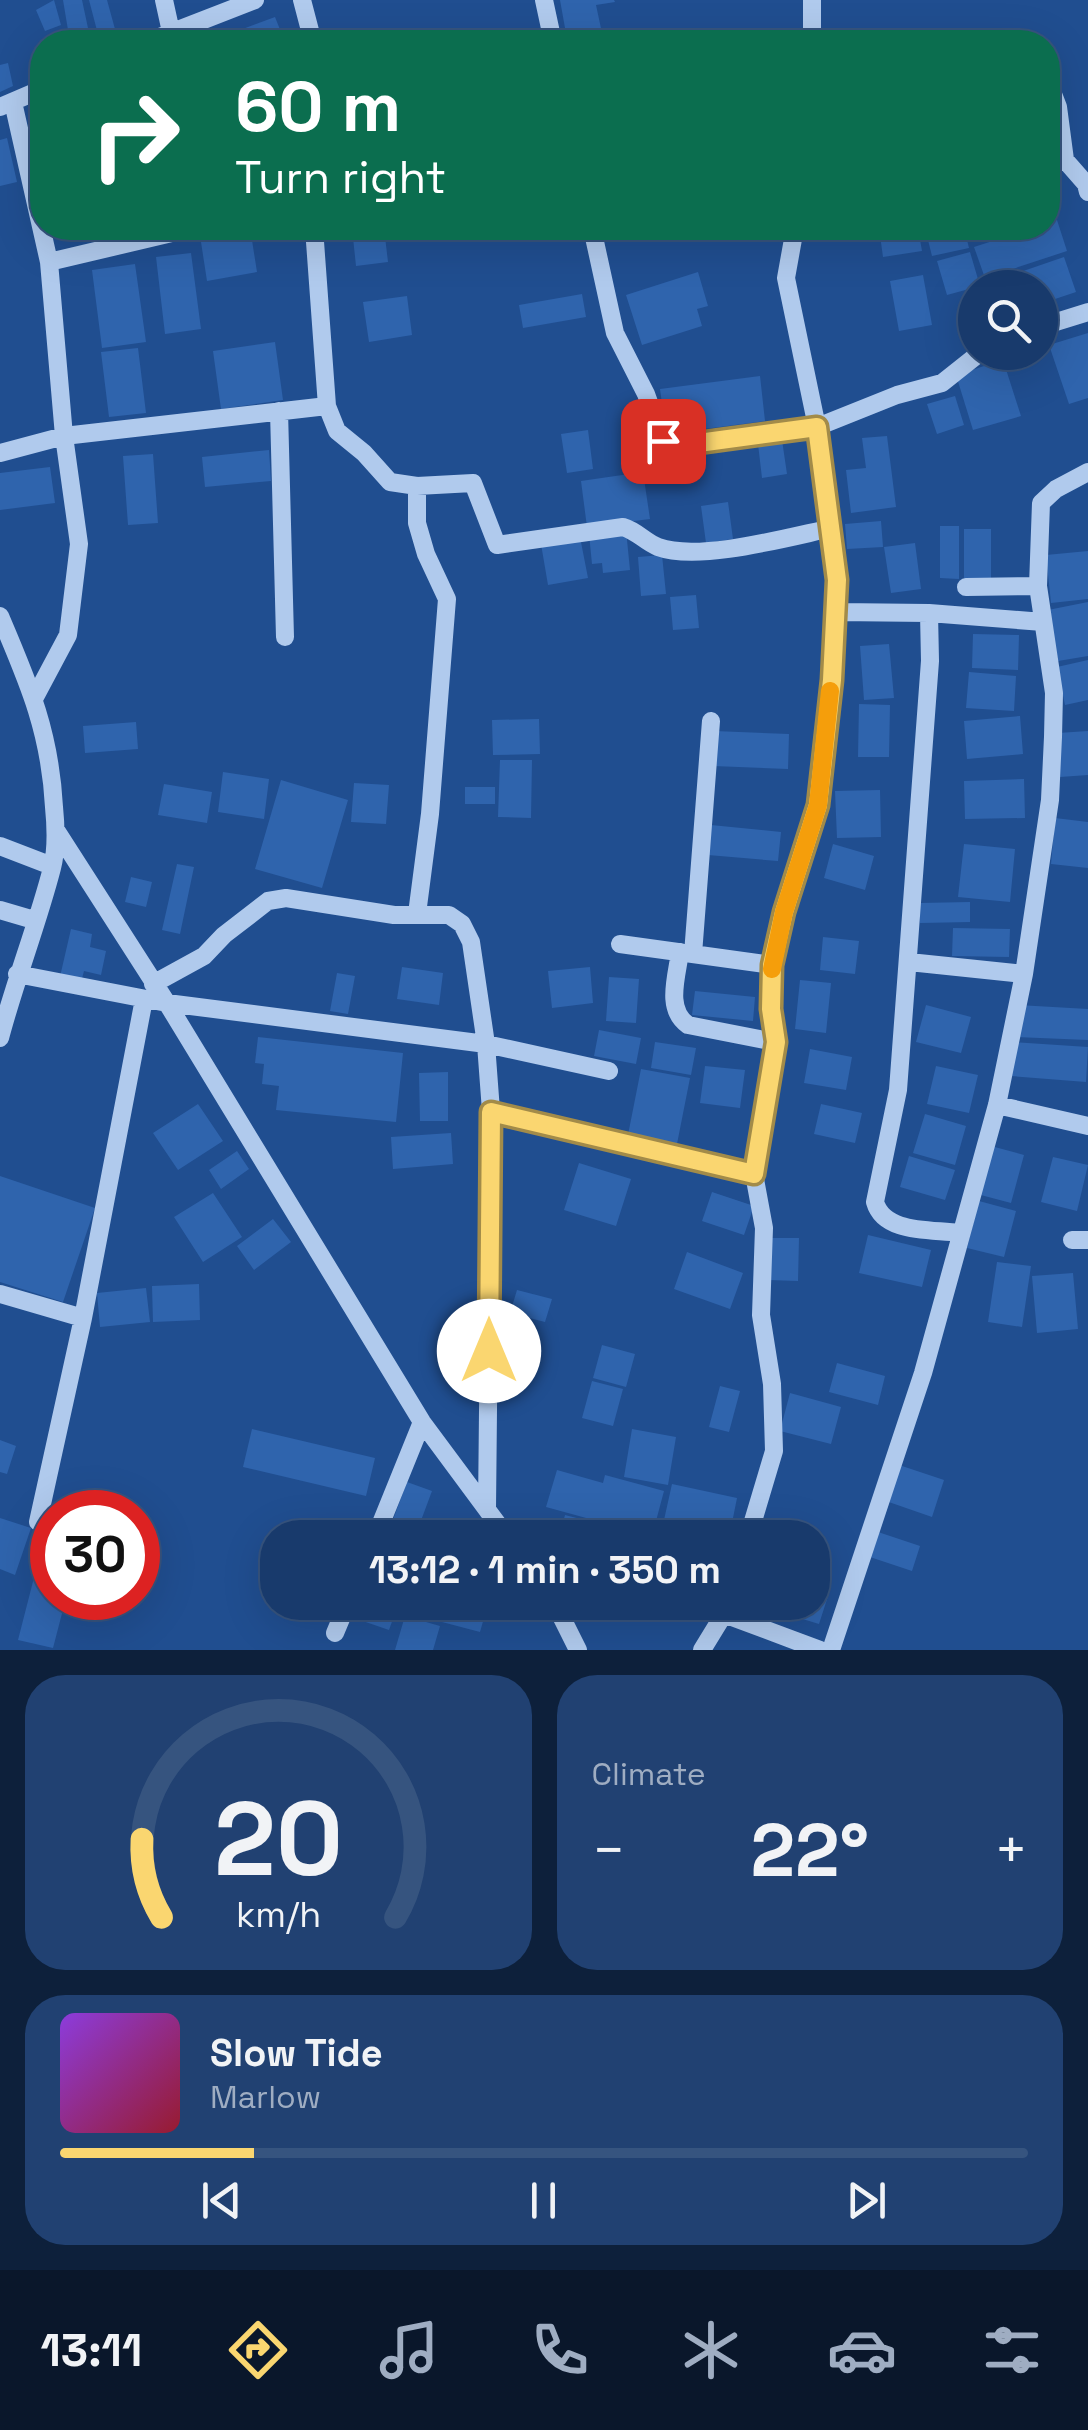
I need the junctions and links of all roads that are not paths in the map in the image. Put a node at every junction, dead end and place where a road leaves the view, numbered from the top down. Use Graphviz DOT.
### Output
graph roads {
  1 [pos="164,0"];
  2 [pos="255,0"];
  3 [pos="302,0"];
  4 [pos="544,0"];
  5 [pos="812,0"];
  6 [pos="170,30"];
  7 [pos="175,30"];
  8 [pos="310,30"];
  9 [pos="550,30"];
  10 [pos="812,30"];
  11 [pos="30,93"];
  12 [pos="6,104"];
  13 [pos="1060,167"];
  14 [pos="1088,192"];
  15 [pos="30,194"];
  16 [pos="42,240"];
  17 [pos="142,240"];
  18 [pos="315,240"];
  19 [pos="595,240"];
  20 [pos="793,240"];
  21 [pos="48,262"];
  22 [pos="1088,312"];
  23 [pos="1058,322"];
  24 [pos="958,370"];
  25 [pos="327,406"];
  26 [pos="279,411"];
  27 [pos="817,427"];
  28 [pos="64,436"];
  29 [pos="0,453"];
  30 [pos="1088,472"];
  31 [pos="417,486"];
  32 [pos="832,528"];
  33 [pos="1038,586"];
  34 [pos="966,587"];
  35 [pos="837,612"];
  36 [pos="929,613"];
  37 [pos="0,616"];
  38 [pos="1043,622"];
  39 [pos="285,637"];
  40 [pos="36,697"];
  41 [pos="712,721"];
  42 [pos="56,830"];
  43 [pos="0,846"];
  44 [pos="52,866"];
  45 [pos="0,910"];
  46 [pos="417,914"];
  47 [pos="34,920"];
  48 [pos="620,944"];
  49 [pos="686,953"];
  50 [pos="909,962"];
  51 [pos="772,965"];
  52 [pos="16,974"];
  53 [pos="1024,974"];
  54 [pos="149,992"];
  55 [pos="167,1003"];
  56 [pos="0,1038"];
  57 [pos="776,1042"];
  58 [pos="486,1044"];
  59 [pos="609,1071"];
  60 [pos="997,1105"];
  61 [pos="491,1112"];
  62 [pos="1088,1126"];
  63 [pos="754,1174"];
  64 [pos="959,1233"];
  65 [pos="3,1302"];
  66 [pos="82,1318"];
  67 [pos="422,1422"];
  68 [pos="45,1490"];
  69 [pos="487,1510"];
  70 [pos="382,1520"];
  71 [pos="494,1520"];
  72 [pos="753,1520"];
  73 [pos="341,1620"];
  74 [pos="563,1620"];
  75 [pos="718,1620"];
  76 [pos="752,1620"];
  77 [pos="336,1633"];
  78 [pos="578,1650"];
  79 [pos="702,1650"];
  80 [pos="820,1650"];
  81 [pos="831,1650"];
  1 -- 6 [label="street"];
  2 -- 7 [label="street"];
  3 -- 8 [label="street"];
  4 -- 9 [label="street"];
  5 -- 10 [label="street"];
  11 -- 12 [label="street"];
  12 -- 15 [label="street"];
  13 -- 14 [label="street"];
  16 -- 21 [label="street"];
  17 -- 21 [label="street"];
  18 -- 25 [label="street"];
  19 -- 27 [label="street"];
  20 -- 27 [label="street"];
  21 -- 28 [label="street"];
  22 -- 23 [label="street"];
  24 -- 27 [label="street"];
  25 -- 26 [label="street"];
  25 -- 31 [label="street"];
  26 -- 28 [label="street"];
  26 -- 39 [label="street"];
  27 -- 32 [label="street"];
  28 -- 29 [label="street"];
  28 -- 40 [label="street"];
  30 -- 33 [label="street"];
  31 -- 32 [label="street"];
  31 -- 46 [label="street"];
  32 -- 35 [label="street"];
  33 -- 34 [label="street"];
  33 -- 38 [label="street"];
  35 -- 36 [label="street"];
  35 -- 51 [label="street"];
  36 -- 38 [label="street"];
  36 -- 50 [label="street"];
  37 -- 40 [label="street"];
  38 -- 53 [label="street"];
  40 -- 42 [label="street"];
  41 -- 49 [label="street"];
  42 -- 44 [label="street"];
  42 -- 54 [label="street"];
  43 -- 44 [label="street"];
  44 -- 47 [label="street"];
  45 -- 47 [label="street"];
  46 -- 54 [label="street"];
  46 -- 58 [label="street"];
  47 -- 52 [label="street"];
  48 -- 49 [label="street"];
  49 -- 51 [label="street"];
  49 -- 57 [label="street"];
  50 -- 53 [label="street"];
  50 -- 64 [label="street"];
  51 -- 57 [label="street"];
  52 -- 54 [label="street"];
  52 -- 56 [label="street"];
  53 -- 60 [label="street"];
  54 -- 55 [label="street"];
  54 -- 66 [label="street"];
  55 -- 58 [label="street"];
  55 -- 67 [label="street"];
  57 -- 63 [label="street"];
  58 -- 59 [label="street"];
  58 -- 61 [label="street"];
  60 -- 62 [label="street"];
  60 -- 64 [label="street"];
  61 -- 63 [label="street"];
  61 -- 69 [label="street"];
  63 -- 72 [label="street"];
  64 -- 81 [label="street"];
  65 -- 66 [label="street"];
  66 -- 68 [label="street"];
  67 -- 69 [label="street"];
  67 -- 70 [label="street"];
  69 -- 71 [label="street"];
  73 -- 77 [label="street"];
  74 -- 78 [label="street"];
  75 -- 79 [label="street"];
  76 -- 80 [label="street"];
}
